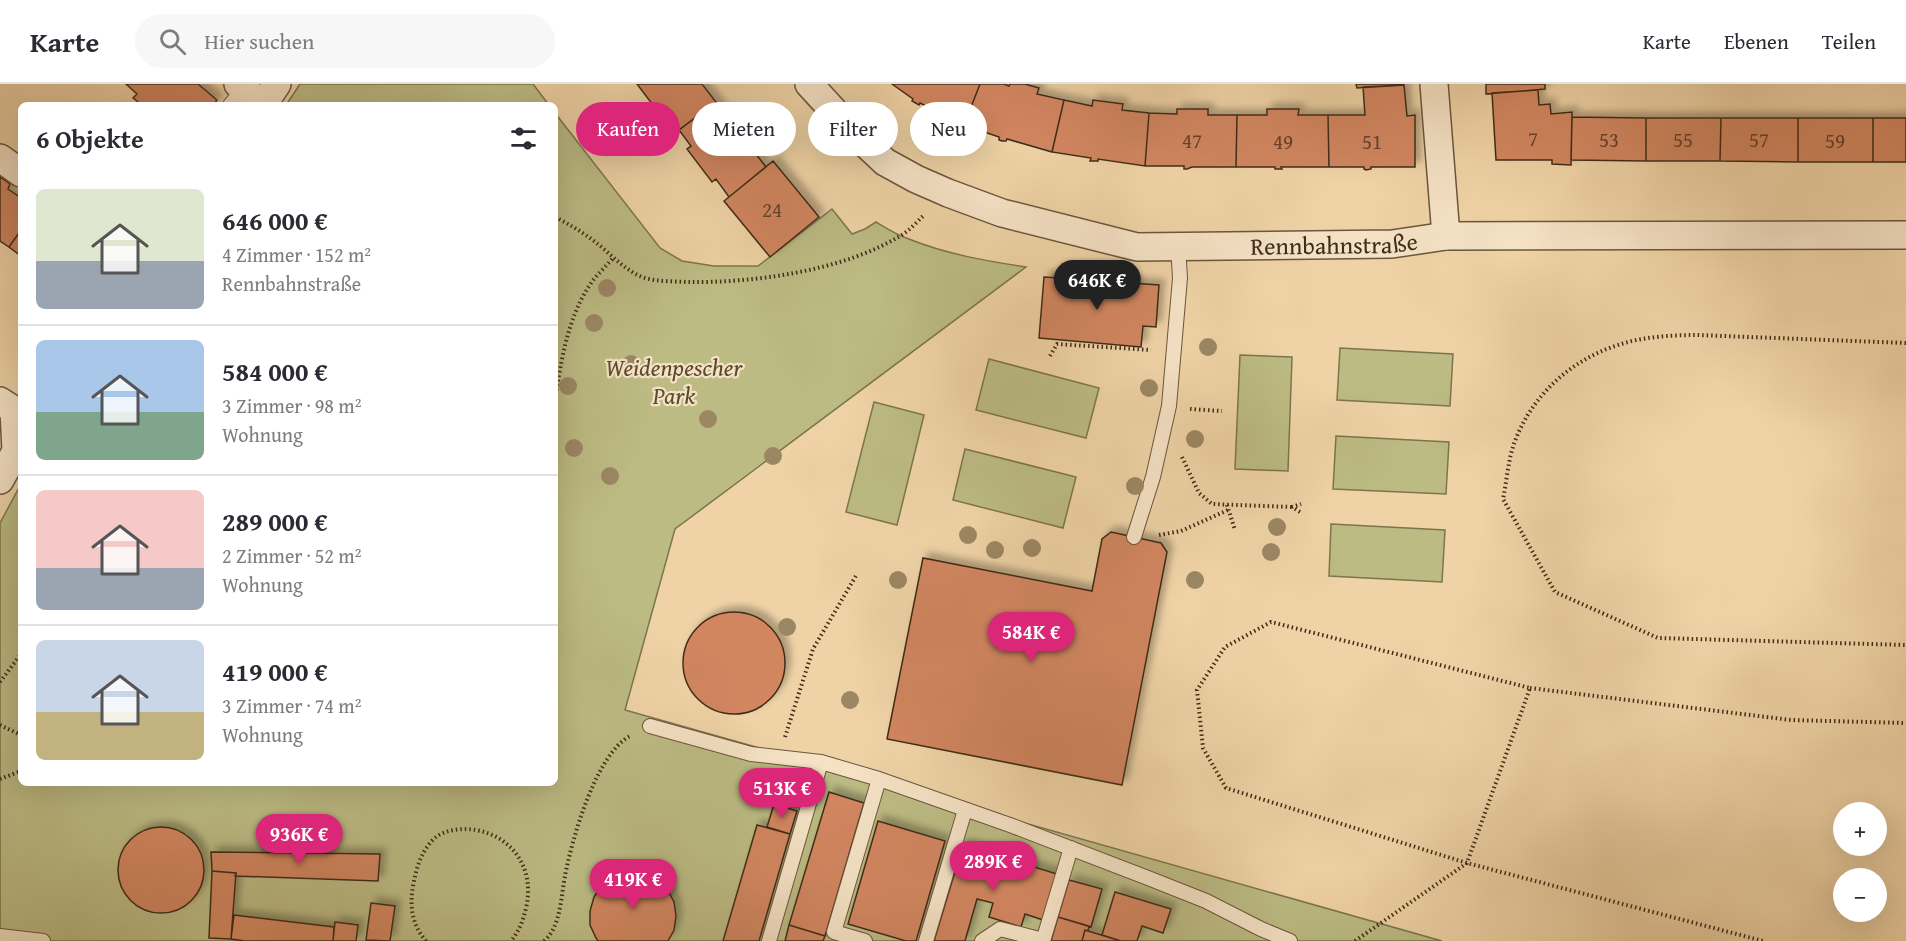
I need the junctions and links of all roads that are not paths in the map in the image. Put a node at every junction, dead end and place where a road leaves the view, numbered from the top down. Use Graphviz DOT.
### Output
graph roads {
  1 [pos="277,84"];
  2 [pos="809,84"];
  3 [pos="1434,84"];
  4 [pos="248,97"];
  5 [pos="0,158"];
  6 [pos="18,171"];
  7 [pos="1906,235"];
  8 [pos="1446,236"];
  9 [pos="1178,246"];
  10 [pos="0,401"];
  11 [pos="0,480"];
  12 [pos="1135,534"];
  13 [pos="651,726"];
  14 [pos="821,762"];
  15 [pos="879,779"];
  16 [pos="965,810"];
  17 [pos="1071,848"];
  18 [pos="0,936"];
  19 [pos="43,941"];
  20 [pos="769,941"];
  21 [pos="865,941"];
  22 [pos="926,941"];
  23 [pos="982,941"];
  24 [pos="1043,941"];
  25 [pos="1290,941"];
  1 -- 4 [label="street"];
  2 -- 9 [label="street, Rennbahnstraße"];
  3 -- 8 [label="street"];
  5 -- 6 [label="street"];
  7 -- 8 [label="street, Rennbahnstraße"];
  8 -- 9 [label="street, Rennbahnstraße"];
  9 -- 12 [label="lane"];
  10 -- 11 [label="street"];
  13 -- 14 [label="lane"];
  14 -- 15 [label="lane"];
  14 -- 20 [label="lane"];
  15 -- 16 [label="lane"];
  15 -- 21 [label="lane"];
  16 -- 17 [label="lane"];
  16 -- 22 [label="lane"];
  17 -- 24 [label="lane"];
  17 -- 25 [label="lane"];
  18 -- 19 [label="lane"];
  23 -- 24 [label="lane"];
}
